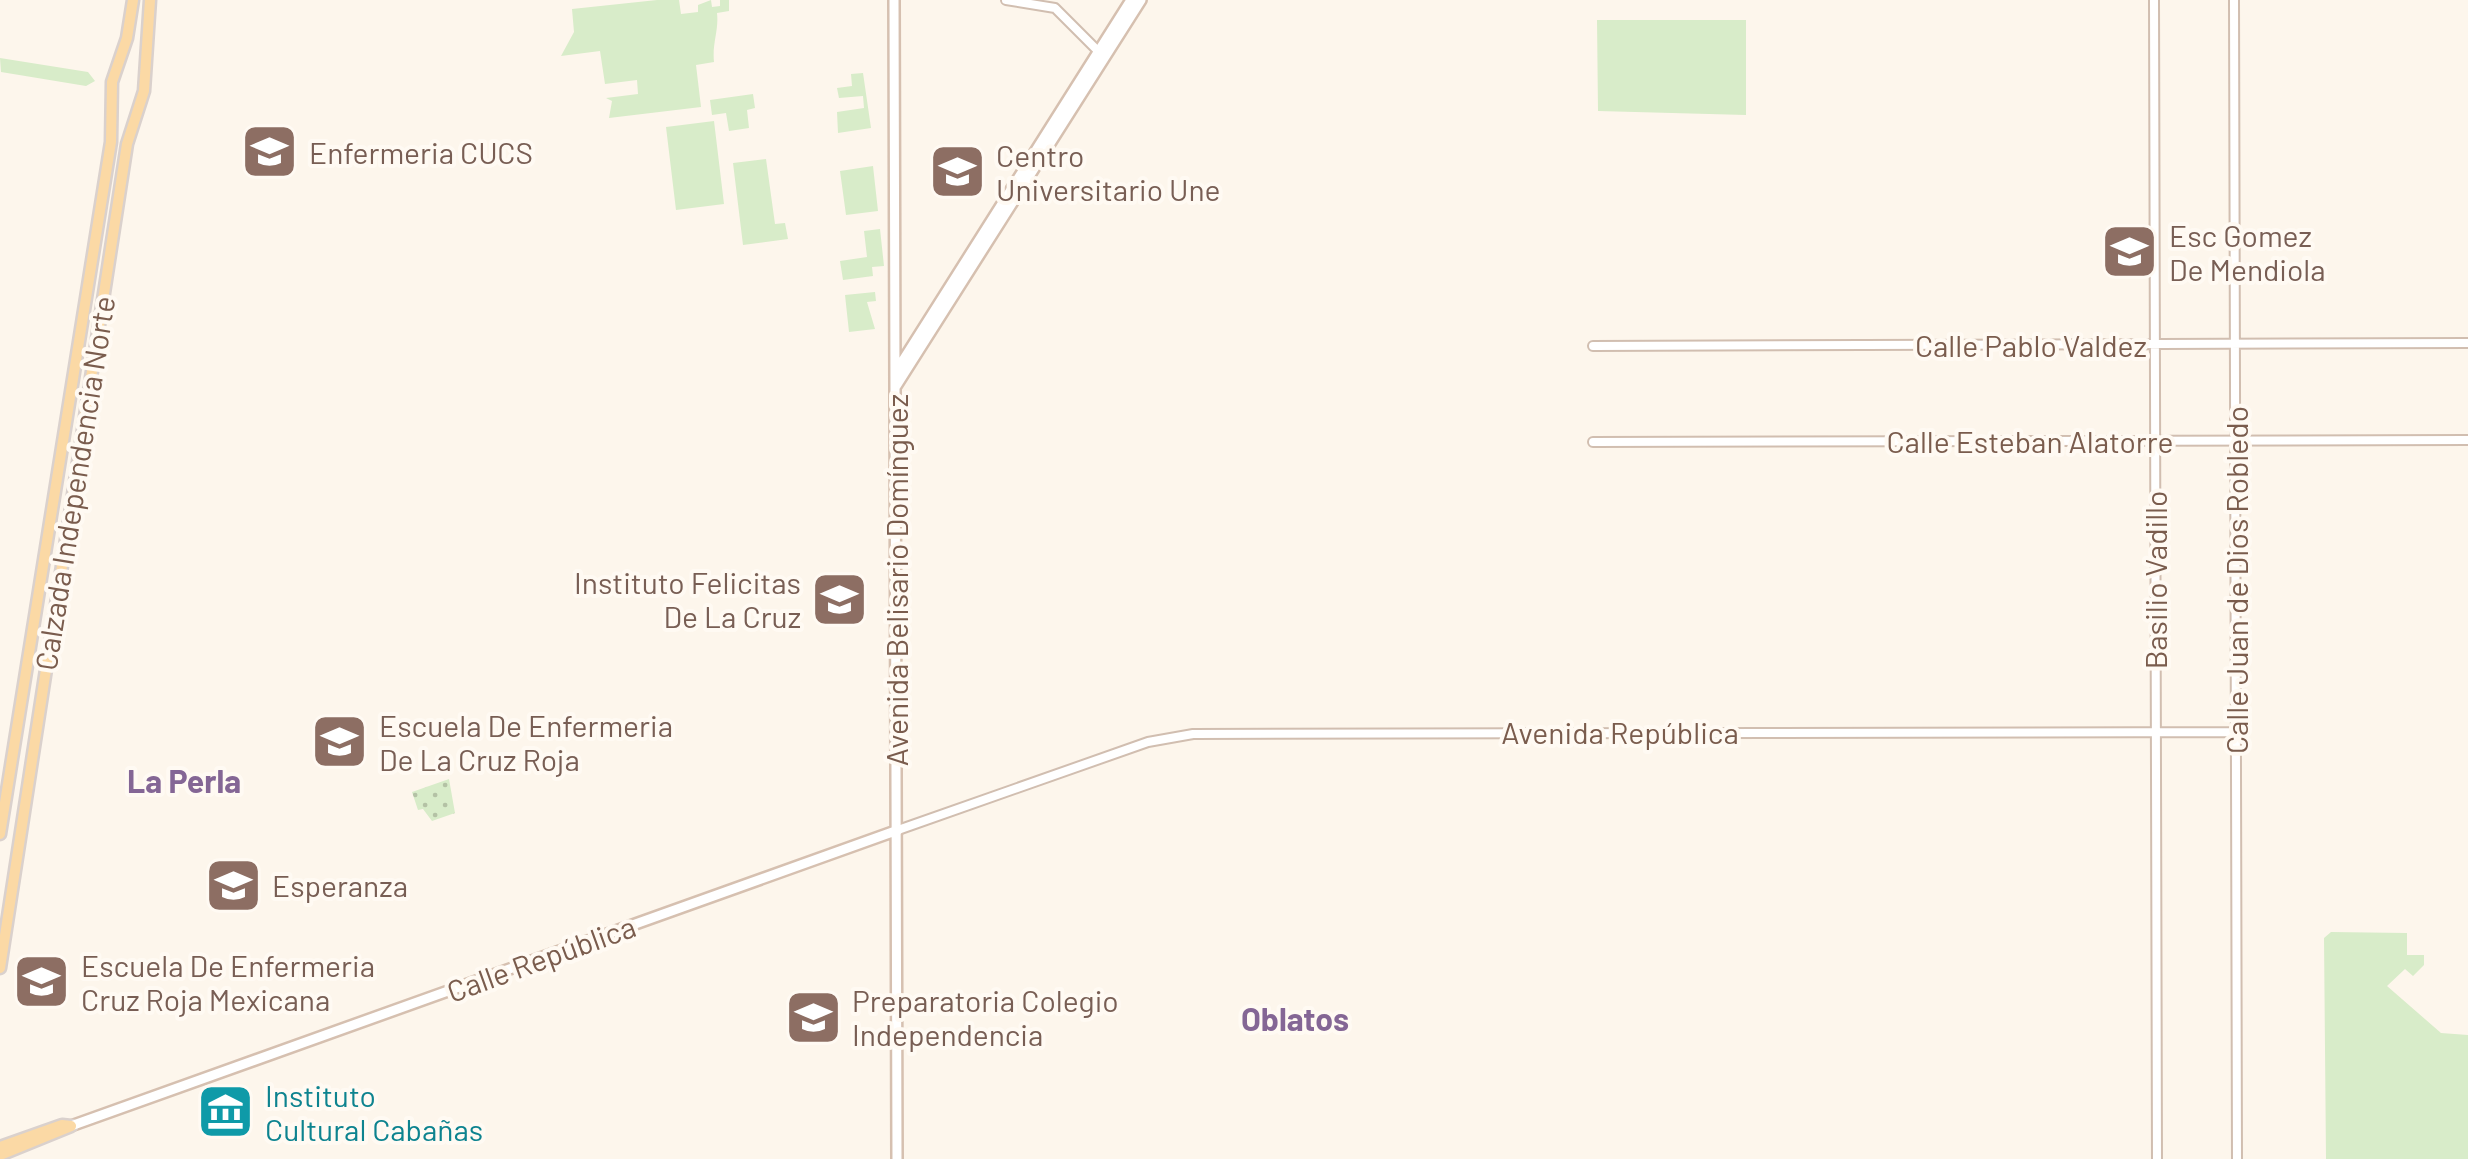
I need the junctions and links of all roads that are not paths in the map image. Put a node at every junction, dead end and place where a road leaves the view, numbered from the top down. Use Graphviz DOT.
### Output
graph roads {
  1 [pos="132,0"];
  2 [pos="150,0"];
  3 [pos="894,0"];
  4 [pos="1006,0"];
  5 [pos="1131,0"];
  6 [pos="1140,0"];
  7 [pos="2154,0"];
  8 [pos="2234,0"];
  9 [pos="1101,55"];
  10 [pos="2468,343"];
  11 [pos="2154,344"];
  12 [pos="2234,344"];
  13 [pos="1593,346"];
  14 [pos="896,372"];
  15 [pos="896,386"];
  16 [pos="2468,440"];
  17 [pos="2154,441"];
  18 [pos="2235,441"];
  19 [pos="1593,442"];
  20 [pos="2155,732"];
  21 [pos="2238,732"];
  22 [pos="1012,790"];
  23 [pos="898,830"];
  24 [pos="0,834"];
  25 [pos="0,968"];
  26 [pos="66,1128"];
  27 [pos="0,1151"];
  28 [pos="898,1159"];
  29 [pos="2157,1159"];
  30 [pos="2237,1159"];
  1 -- 24 [label="main road, Calzada Independencia Norte"];
  2 -- 25 [label="main road, Calzada Independencia Norte"];
  3 -- 14 [label="main road, Avenida Belisario Domínguez"];
  4 -- 9 [label="street"];
  5 -- 9 [label="main road"];
  6 -- 9 [label="main road"];
  7 -- 11 [label="street, Basilio Vadillo"];
  8 -- 12 [label="street, Calle Juan de Dios Robledo"];
  9 -- 14 [label="main road"];
  9 -- 15 [label="main road"];
  10 -- 12 [label="street, Calle Pablo Valdez"];
  11 -- 12 [label="street, Calle Pablo Valdez"];
  11 -- 13 [label="street, Calle Pablo Valdez"];
  11 -- 17 [label="street, Basilio Vadillo"];
  12 -- 18 [label="street, Calle Juan de Dios Robledo"];
  14 -- 15 [label="main road, Avenida Belisario Domínguez"];
  15 -- 23 [label="main road, Avenida Belisario Domínguez"];
  16 -- 18 [label="street, Calle Esteban Alatorre"];
  17 -- 18 [label="street, Calle Esteban Alatorre"];
  17 -- 19 [label="street, Calle Esteban Alatorre"];
  17 -- 20 [label="street, Basilio Vadillo"];
  18 -- 21 [label="street, Calle Juan de Dios Robledo"];
  20 -- 21 [label="street, Avenida República"];
  20 -- 22 [label="street, Avenida República"];
  20 -- 29 [label="street, Basilio Vadillo"];
  21 -- 30 [label="street, Calle Juan de Dios Robledo"];
  22 -- 23 [label="street, Calle República"];
  23 -- 26 [label="main road, Calle República"];
  23 -- 28 [label="main road, Avenida Belisario Domínguez"];
  26 -- 27 [label="main road"];
}
